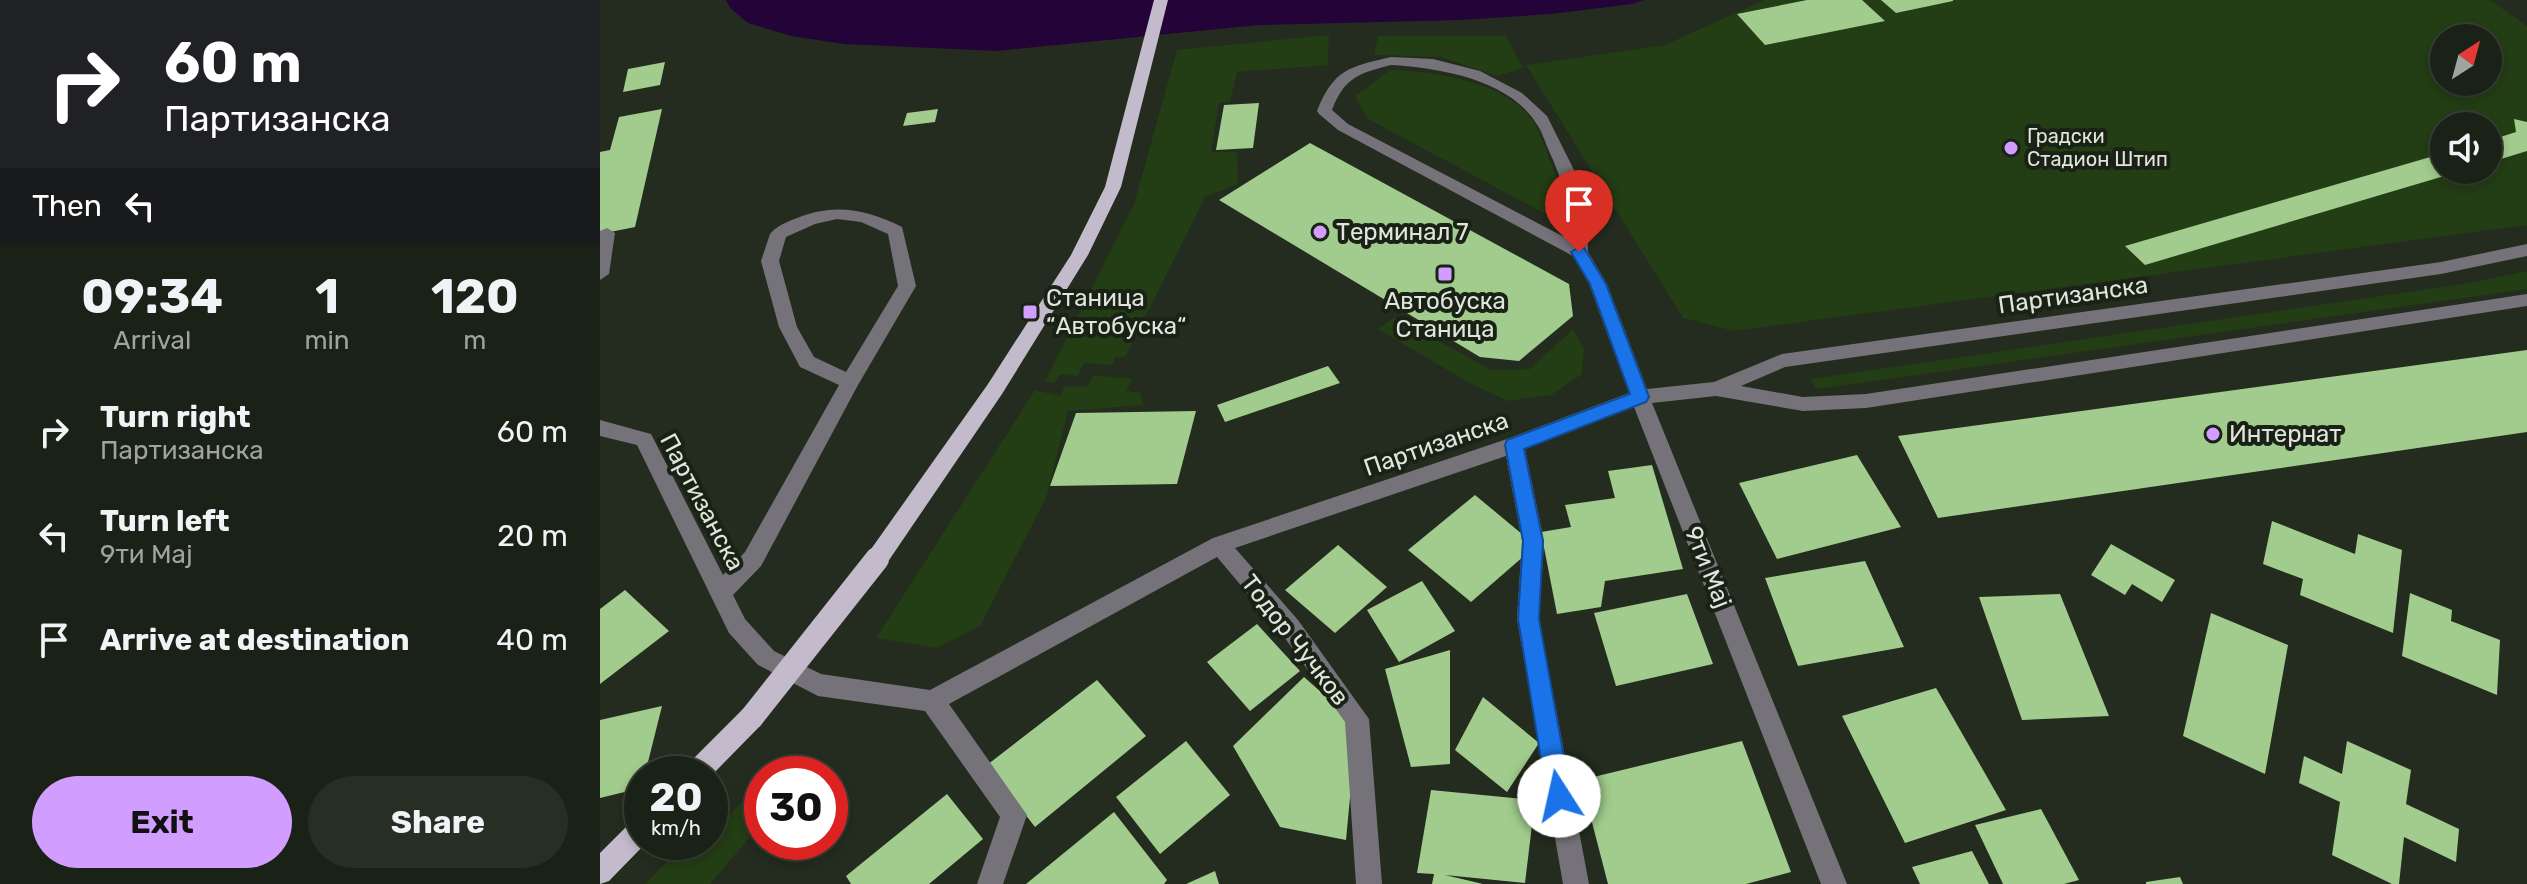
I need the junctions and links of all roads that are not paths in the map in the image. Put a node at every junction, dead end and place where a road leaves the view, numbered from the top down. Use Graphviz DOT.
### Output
graph roads {
  1 [pos="1161,0"];
  2 [pos="607,233"];
  3 [pos="2527,250"];
  4 [pos="1579,252"];
  5 [pos="600,274"];
  6 [pos="2527,300"];
  7 [pos="850,382"];
  8 [pos="1716,389"];
  9 [pos="1640,397"];
  10 [pos="600,428"];
  11 [pos="1514,445"];
  12 [pos="1221,544"];
  13 [pos="720,593"];
  14 [pos="932,701"];
  15 [pos="714,756"];
  16 [pos="624,847"];
  17 [pos="600,872"];
  18 [pos="990,884"];
  19 [pos="1369,884"];
  20 [pos="1576,884"];
  21 [pos="1834,884"];
  1 -- 15 [label="main road, bridge"];
  2 -- 5 [label="street"];
  3 -- 8 [label="street, Партизанска"];
  4 -- 4 [label="street"];
  4 -- 9 [label="street, 9ти Мај"];
  6 -- 8 [label="street, Партизанска"];
  7 -- 7 [label="street"];
  7 -- 13 [label="street"];
  8 -- 9 [label="street, Партизанска"];
  9 -- 11 [label="street, Партизанска"];
  9 -- 21 [label="street, 9ти Мај"];
  10 -- 13 [label="street, Партизанска"];
  11 -- 12 [label="street, Партизанска"];
  11 -- 20 [label="street"];
  12 -- 14 [label="street, Партизанска"];
  12 -- 19 [label="street, Тодор Чучков"];
  13 -- 14 [label="street, Партизанска"];
  14 -- 18 [label="street"];
  16 -- 17 [label="main road"];
}
